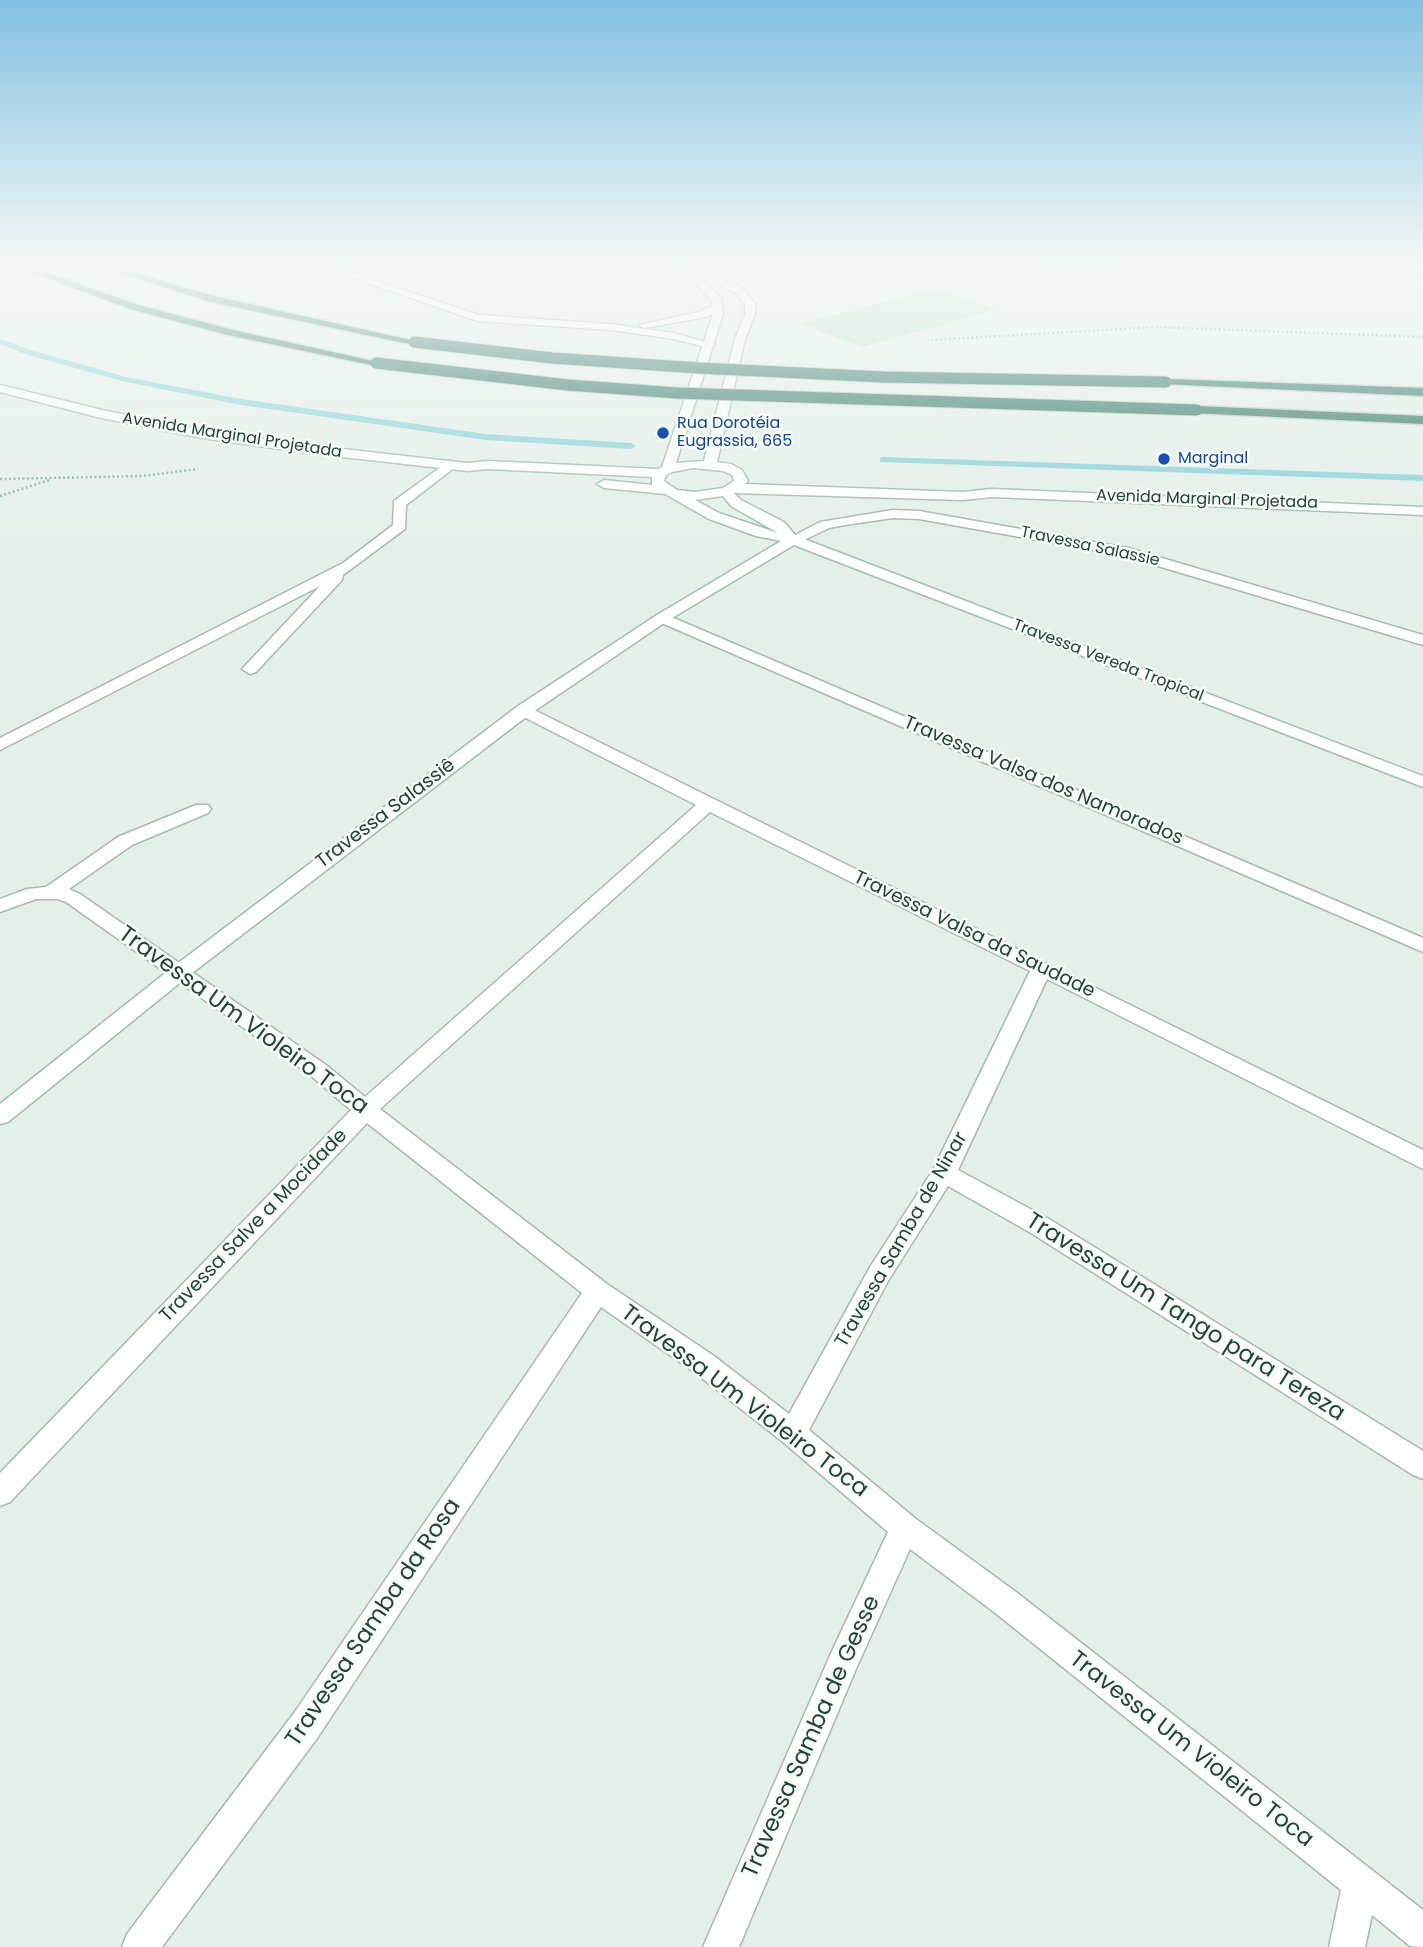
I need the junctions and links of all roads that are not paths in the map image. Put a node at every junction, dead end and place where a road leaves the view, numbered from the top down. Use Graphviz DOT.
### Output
graph roads {
  1 [pos="342,356"];
  2 [pos="534,356"];
  3 [pos="706,356"];
  4 [pos="736,356"];
  5 [pos="0,388"];
  6 [pos="1423,392"];
  7 [pos="1423,420"];
  8 [pos="710,464"];
  9 [pos="449,465"];
  10 [pos="467,467"];
  11 [pos="664,471"];
  12 [pos="733,486"];
  13 [pos="669,492"];
  14 [pos="1423,510"];
  15 [pos="793,540"];
  16 [pos="348,566"];
  17 [pos="662,618"];
  18 [pos="1423,640"];
  19 [pos="250,669"];
  20 [pos="524,710"];
  21 [pos="0,745"];
  22 [pos="1423,782"];
  23 [pos="708,804"];
  24 [pos="202,809"];
  25 [pos="52,892"];
  26 [pos="0,906"];
  27 [pos="1423,946"];
  28 [pos="1042,968"];
  29 [pos="180,972"];
  30 [pos="366,1110"];
  31 [pos="0,1116"];
  32 [pos="1423,1160"];
  33 [pos="944,1173"];
  34 [pos="598,1291"];
  35 [pos="793,1433"];
  36 [pos="1423,1466"];
  37 [pos="0,1493"];
  38 [pos="905,1528"];
  39 [pos="1360,1884"];
  40 [pos="1423,1933"];
  41 [pos="140,1947"];
  42 [pos="721,1947"];
  43 [pos="1347,1947"];
  1 -- 7 [label="highway, bridge"];
  2 -- 6 [label="highway, bridge"];
  3 -- 11 [label="street"];
  4 -- 8 [label="street"];
  5 -- 9 [label="street, Avenida Marginal Projetada"];
  8 -- 11 [label="street, Avenida Marginal Projetada"];
  8 -- 12 [label="street"];
  9 -- 10 [label="street, Avenida Marginal Projetada"];
  9 -- 16 [label="street"];
  10 -- 11 [label="street, Avenida Marginal Projetada"];
  10 -- 13 [label="street, Avenida Marginal Projetada"];
  11 -- 13 [label="street"];
  12 -- 13 [label="street, Avenida Marginal Projetada"];
  12 -- 14 [label="street, Avenida Marginal Projetada"];
  12 -- 15 [label="street, Travessa Vereda Tropical"];
  13 -- 15 [label="street, Travessa Vereda Tropical"];
  15 -- 17 [label="street, Travessa Salassiê"];
  15 -- 18 [label="street, Travessa Salassie"];
  15 -- 22 [label="street, Travessa Vereda Tropical"];
  16 -- 19 [label="street"];
  16 -- 21 [label="street"];
  17 -- 20 [label="street, Travessa Salassiê"];
  17 -- 27 [label="street, Travessa Valsa dos Namorados"];
  20 -- 23 [label="street, Travessa Valsa da Saudade"];
  20 -- 29 [label="street, Travessa Salassiê"];
  23 -- 28 [label="street, Travessa Valsa da Saudade"];
  23 -- 30 [label="street, Travessa Salve a Mocidade"];
  24 -- 25 [label="street"];
  25 -- 26 [label="street"];
  25 -- 29 [label="street, Travessa Um Violeiro Toca"];
  28 -- 32 [label="street, Travessa Valsa da Saudade"];
  28 -- 33 [label="street, Travessa Samba de Ninar"];
  29 -- 30 [label="street, Travessa Um Violeiro Toca"];
  29 -- 31 [label="street, Travessa Salassiê"];
  30 -- 34 [label="street, Travessa Um Violeiro Toca"];
  30 -- 37 [label="street, Travessa Salve a Mocidade"];
  33 -- 35 [label="street, Travessa Samba de Ninar"];
  33 -- 36 [label="street, Travessa Um Tango para Tereza"];
  34 -- 35 [label="street, Travessa Um Violeiro Toca"];
  34 -- 41 [label="street, Travessa Samba da Rosa"];
  35 -- 38 [label="street, Travessa Um Violeiro Toca"];
  38 -- 39 [label="street, Travessa Um Violeiro Toca"];
  38 -- 42 [label="street, Travessa Samba de Gesse"];
  39 -- 40 [label="street, Travessa Um Violeiro Toca"];
  39 -- 43 [label="street"];
}
